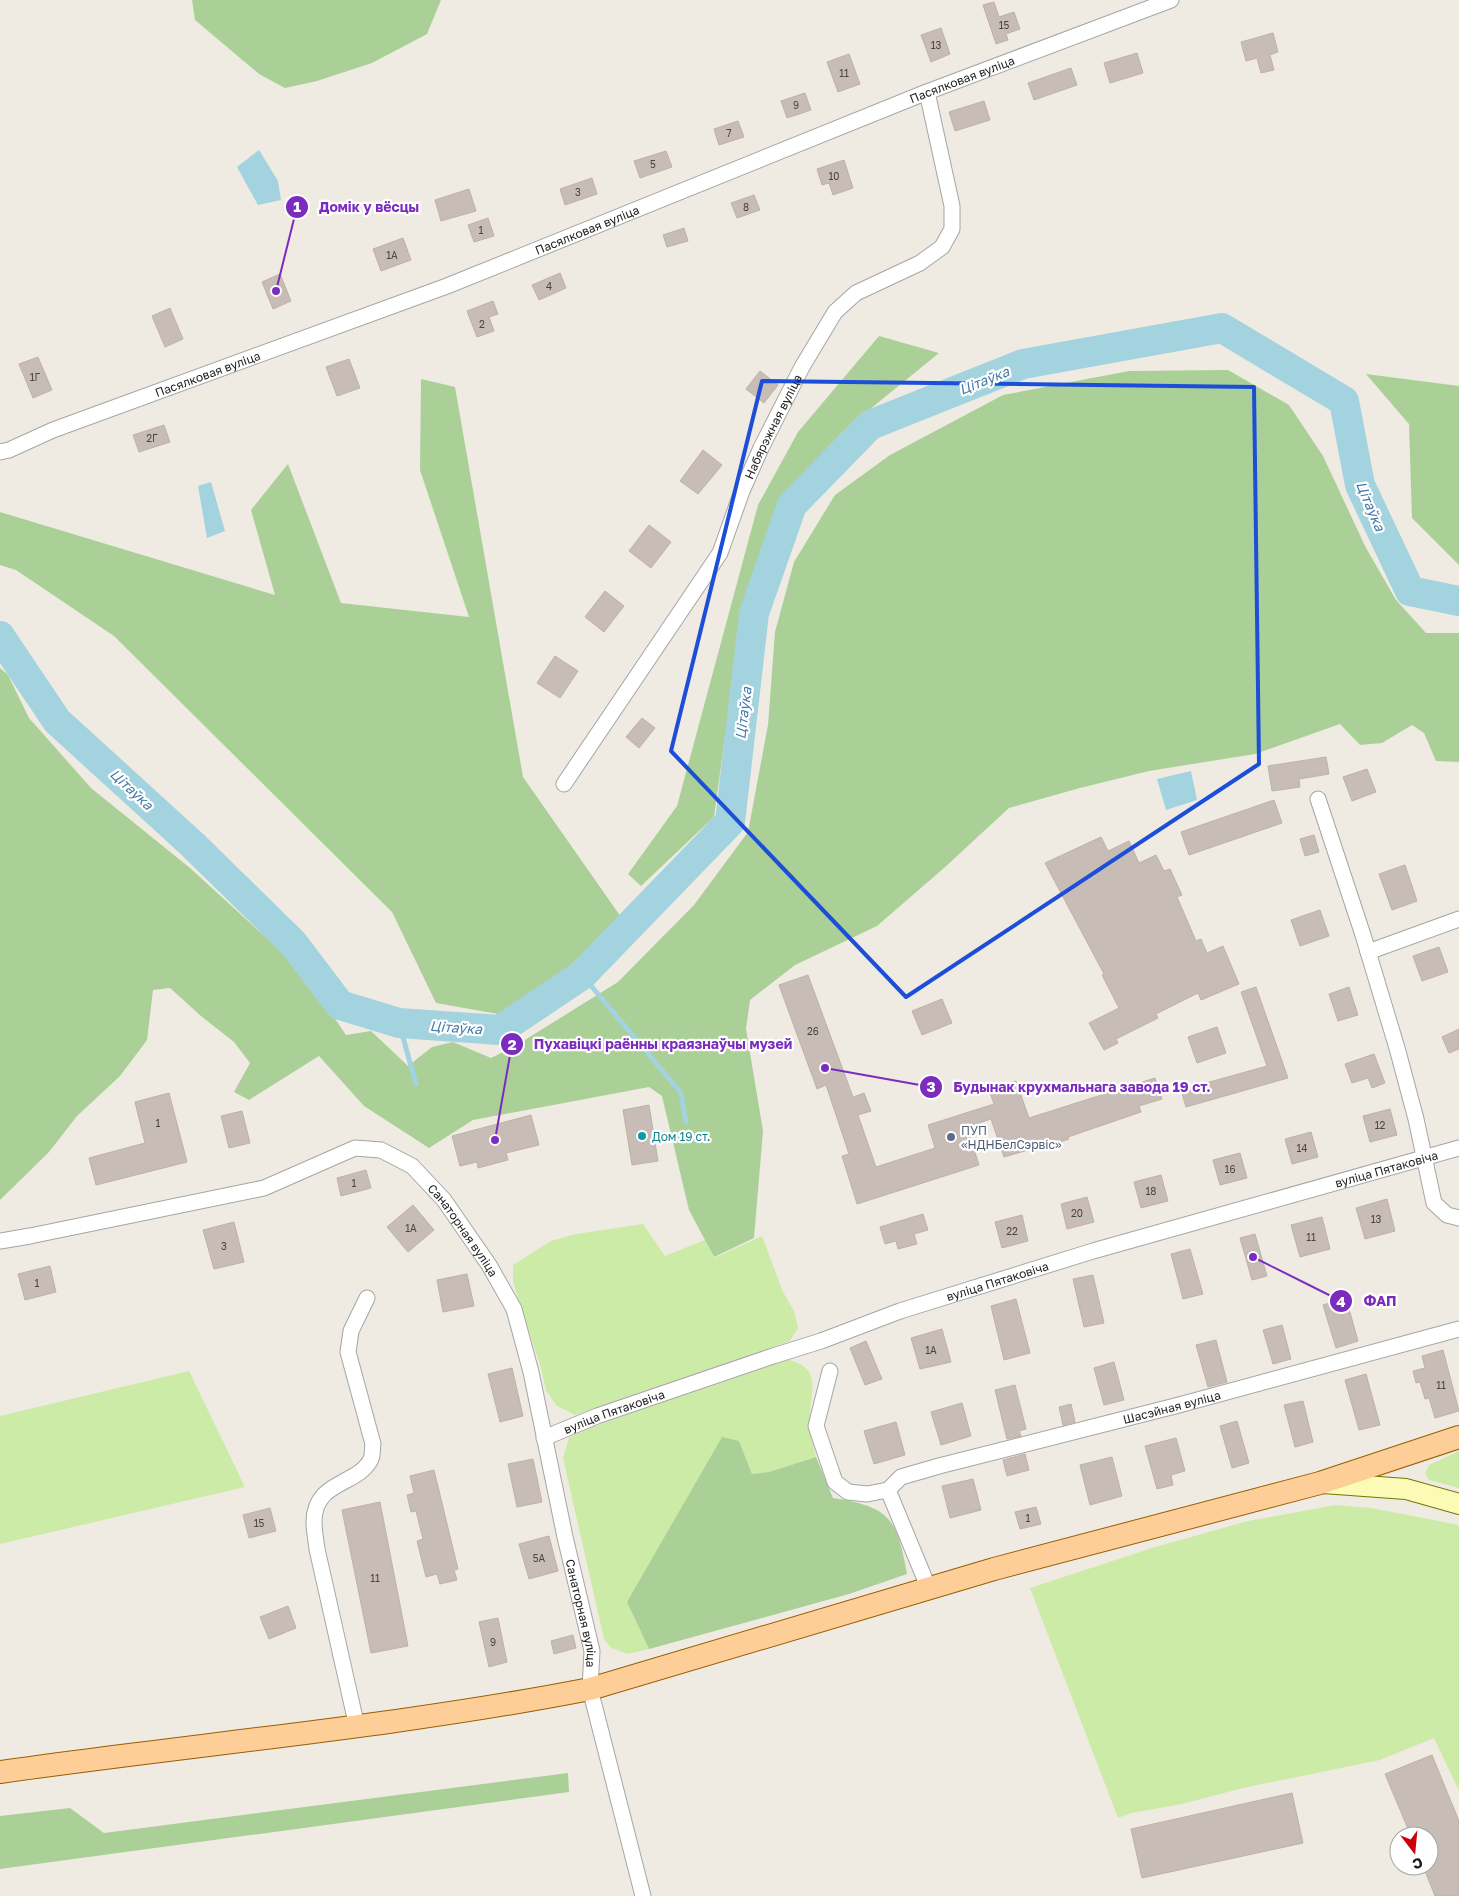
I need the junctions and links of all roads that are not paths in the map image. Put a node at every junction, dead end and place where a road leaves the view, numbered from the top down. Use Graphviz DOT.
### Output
graph roads {
  1 [pos="1171,0"];
  2 [pos="927,92"];
  3 [pos="0,452"];
  4 [pos="564,784"];
  5 [pos="1318,799"];
  6 [pos="1459,919"];
  7 [pos="1368,952"];
  8 [pos="1459,1148"];
  9 [pos="1424,1159"];
  10 [pos="1459,1218"];
  11 [pos="0,1241"];
  12 [pos="367,1298"];
  13 [pos="1459,1329"];
  14 [pos="830,1371"];
  15 [pos="1459,1437"];
  16 [pos="544,1438"];
  17 [pos="1320,1483"];
  18 [pos="888,1490"];
  19 [pos="1459,1504"];
  20 [pos="929,1588"];
  21 [pos="590,1689"];
  22 [pos="357,1727"];
  23 [pos="0,1772"];
  24 [pos="643,1896"];
  1 -- 2 [label="street, Пасялковая вуліца"];
  2 -- 3 [label="street, Пасялковая вуліца"];
  2 -- 4 [label="street, Набярэжная вуліца"];
  5 -- 7 [label="street"];
  6 -- 7 [label="street"];
  7 -- 9 [label="street"];
  8 -- 9 [label="street, вуліца Пятаковіча"];
  9 -- 10 [label="street"];
  9 -- 16 [label="street, вуліца Пятаковіча"];
  11 -- 16 [label="street, Санаторная вуліца"];
  12 -- 22 [label="street"];
  13 -- 18 [label="street, Шасэйная вуліца"];
  14 -- 18 [label="street"];
  15 -- 17 [label="main road"];
  16 -- 21 [label="street, Санаторная вуліца"];
  17 -- 19 [label="main road"];
  17 -- 20 [label="main road"];
  18 -- 20 [label="street"];
  20 -- 21 [label="main road"];
  21 -- 22 [label="main road"];
  21 -- 24 [label="street, Санаторная вуліца"];
  22 -- 23 [label="main road"];
}
